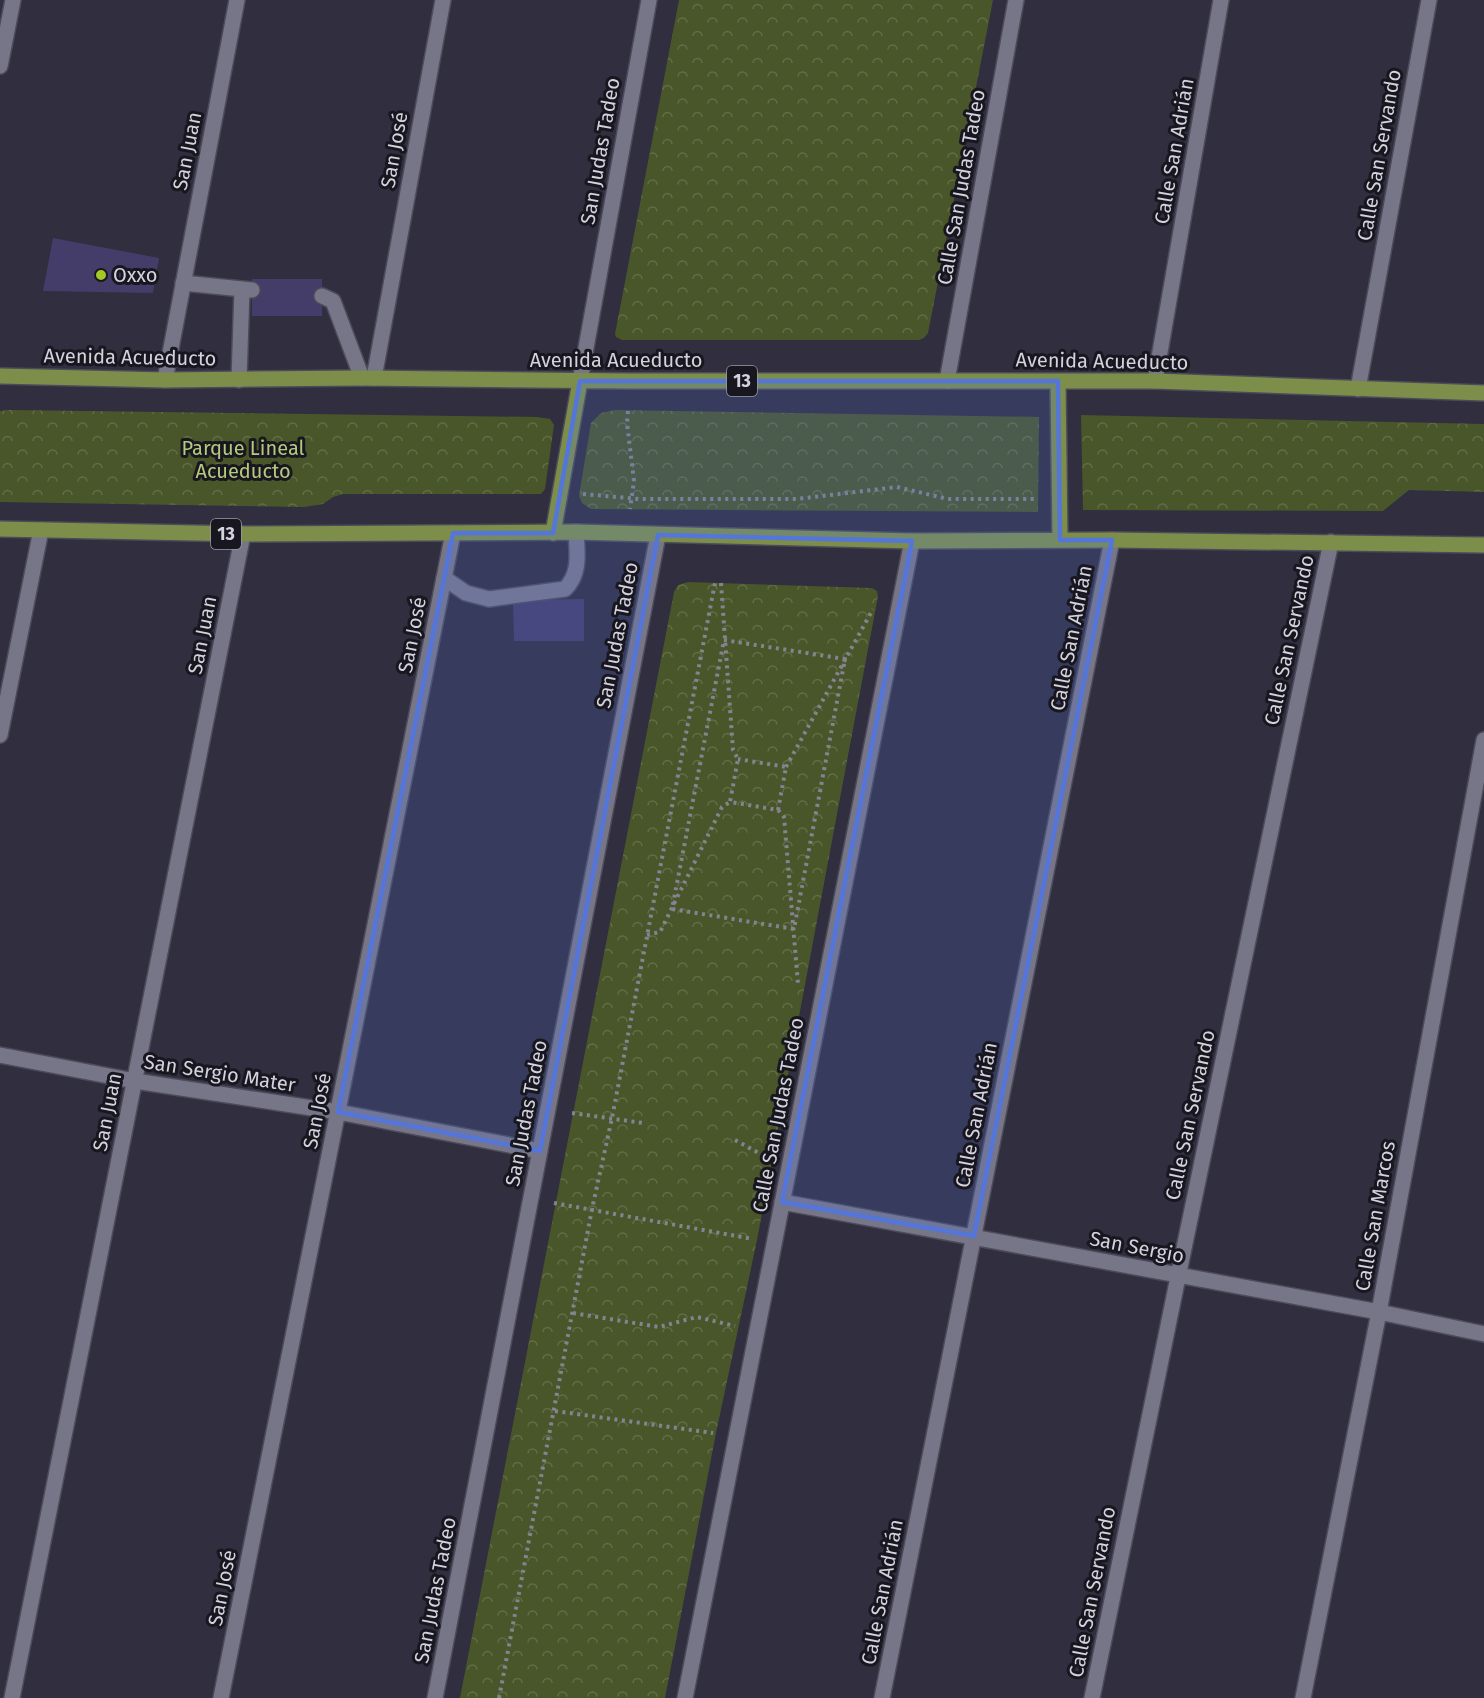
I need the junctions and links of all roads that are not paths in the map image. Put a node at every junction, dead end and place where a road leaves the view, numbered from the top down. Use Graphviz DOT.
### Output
graph roads {
  1 [pos="13,0"];
  2 [pos="237,0"];
  3 [pos="442,0"];
  4 [pos="649,0"];
  5 [pos="1016,0"];
  6 [pos="1221,0"];
  7 [pos="1429,0"];
  8 [pos="0,66"];
  9 [pos="183,283"];
  10 [pos="322,296"];
  11 [pos="0,376"];
  12 [pos="368,378"];
  13 [pos="165,380"];
  14 [pos="239,380"];
  15 [pos="580,381"];
  16 [pos="947,381"];
  17 [pos="1058,381"];
  18 [pos="1155,381"];
  19 [pos="1358,389"];
  20 [pos="1484,393"];
  21 [pos="0,529"];
  22 [pos="41,530"];
  23 [pos="576,532"];
  24 [pos="453,533"];
  25 [pos="553,533"];
  26 [pos="243,534"];
  27 [pos="658,536"];
  28 [pos="1060,540"];
  29 [pos="1112,540"];
  30 [pos="912,541"];
  31 [pos="1331,542"];
  32 [pos="1484,545"];
  33 [pos="444,578"];
  34 [pos="0,735"];
  35 [pos="1484,740"];
  36 [pos="0,1055"];
  37 [pos="135,1081"];
  38 [pos="338,1112"];
  39 [pos="540,1151"];
  40 [pos="782,1202"];
  41 [pos="974,1236"];
  42 [pos="1178,1276"];
  43 [pos="1379,1312"];
  44 [pos="1484,1334"];
  45 [pos="12,1698"];
  46 [pos="221,1698"];
  47 [pos="435,1698"];
  48 [pos="685,1698"];
  49 [pos="882,1698"];
  50 [pos="1092,1698"];
  51 [pos="1303,1698"];
  1 -- 8 [label="street"];
  2 -- 9 [label="street, San Juan"];
  3 -- 12 [label="street, San José"];
  4 -- 15 [label="street, San Judas Tadeo"];
  5 -- 16 [label="street, Calle San Judas Tadeo"];
  6 -- 18 [label="street, Calle San Adrián"];
  7 -- 19 [label="street, Calle San Servando"];
  9 -- 13 [label="street, San Juan"];
  9 -- 14 [label="street"];
  10 -- 12 [label="street"];
  11 -- 13 [label="main road, Avenida Acueducto / 13"];
  12 -- 14 [label="main road, Avenida Acueducto / 13"];
  12 -- 15 [label="main road, Avenida Acueducto / 13"];
  13 -- 14 [label="main road, Avenida Acueducto / 13"];
  15 -- 16 [label="main road, Avenida Acueducto / 13"];
  15 -- 25 [label="main road"];
  16 -- 17 [label="main road, Avenida Acueducto / 13"];
  17 -- 18 [label="main road, Avenida Acueducto / 13"];
  17 -- 28 [label="main road"];
  18 -- 19 [label="main road, Avenida Acueducto / 13"];
  19 -- 20 [label="main road, Avenida Acueducto / 13"];
  21 -- 22 [label="main road, 13"];
  22 -- 26 [label="main road, 13"];
  22 -- 34 [label="street"];
  23 -- 25 [label="main road, 13"];
  23 -- 27 [label="main road, 13"];
  23 -- 33 [label="street"];
  24 -- 25 [label="main road, 13"];
  24 -- 26 [label="main road, 13"];
  24 -- 33 [label="street, San José"];
  26 -- 37 [label="street, San Juan"];
  27 -- 30 [label="main road, 13"];
  27 -- 39 [label="street, San Judas Tadeo"];
  28 -- 29 [label="main road, 13"];
  28 -- 30 [label="main road, 13"];
  29 -- 31 [label="main road, 13"];
  29 -- 41 [label="street, Calle San Adrián"];
  30 -- 40 [label="street, Calle San Judas Tadeo"];
  31 -- 32 [label="main road, 13"];
  31 -- 42 [label="street, Calle San Servando"];
  33 -- 38 [label="street, San José"];
  35 -- 43 [label="street, Calle San Marcos"];
  36 -- 37 [label="street, San Sergio Mater"];
  37 -- 38 [label="street, San Sergio Mater"];
  37 -- 45 [label="street, San Juan"];
  38 -- 39 [label="street, San Sergio Mater"];
  38 -- 46 [label="street, San José"];
  39 -- 47 [label="street, San Judas Tadeo"];
  40 -- 41 [label="street, San Sergio"];
  40 -- 48 [label="street, Calle San Judas Tadeo"];
  41 -- 42 [label="street, San Sergio"];
  41 -- 49 [label="street, Calle San Adrián"];
  42 -- 43 [label="street, San Sergio"];
  42 -- 50 [label="street, Calle San Servando"];
  43 -- 44 [label="street, San Sergio"];
  43 -- 51 [label="street, Calle San Marcos"];
}
